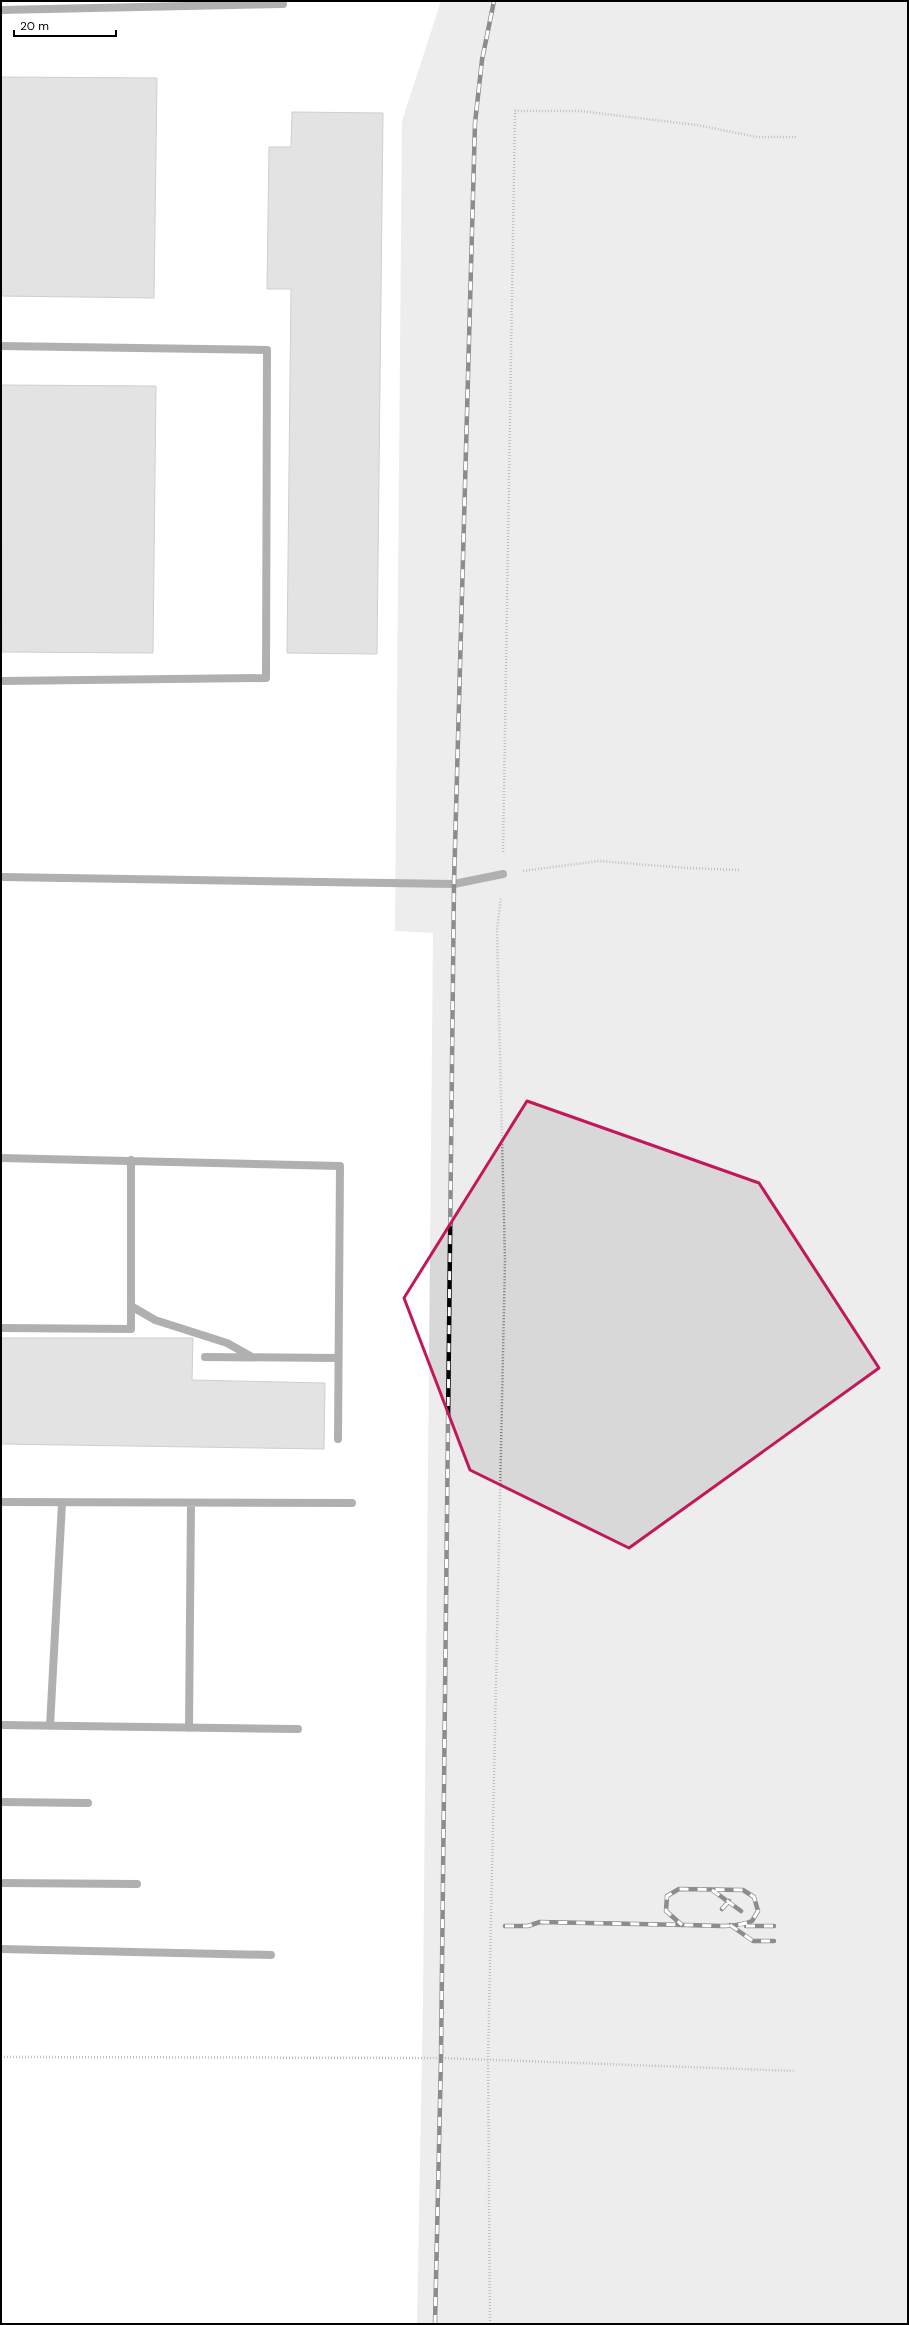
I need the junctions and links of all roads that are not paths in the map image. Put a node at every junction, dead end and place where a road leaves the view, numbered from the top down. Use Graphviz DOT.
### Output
graph roads {
  1 [pos="284,4"];
  2 [pos="1,10"];
  3 [pos="1,346"];
  4 [pos="1,681"];
  5 [pos="503,874"];
  6 [pos="1,878"];
  7 [pos="1,1158"];
  8 [pos="131,1160"];
  9 [pos="131,1306"];
  10 [pos="1,1328"];
  11 [pos="205,1357"];
  12 [pos="252,1357"];
  13 [pos="338,1358"];
  14 [pos="338,1439"];
  15 [pos="1,1502"];
  16 [pos="62,1503"];
  17 [pos="191,1503"];
  18 [pos="352,1503"];
  19 [pos="1,1725"];
  20 [pos="50,1726"];
  21 [pos="190,1728"];
  22 [pos="298,1729"];
  23 [pos="1,1802"];
  24 [pos="88,1804"];
  25 [pos="1,1883"];
  26 [pos="137,1884"];
  27 [pos="1,1949"];
  28 [pos="271,1955"];
  1 -- 2 [label="lane"];
  3 -- 4 [label="lane"];
  5 -- 6 [label="lane"];
  7 -- 8 [label="lane"];
  8 -- 9 [label="lane"];
  8 -- 13 [label="lane"];
  9 -- 10 [label="lane"];
  9 -- 12 [label="lane"];
  11 -- 12 [label="lane"];
  12 -- 13 [label="lane"];
  13 -- 14 [label="lane"];
  15 -- 16 [label="lane"];
  16 -- 17 [label="lane"];
  16 -- 20 [label="lane"];
  17 -- 18 [label="lane"];
  17 -- 21 [label="lane"];
  19 -- 20 [label="lane"];
  20 -- 21 [label="lane"];
  21 -- 22 [label="lane"];
  23 -- 24 [label="lane"];
  25 -- 26 [label="lane"];
  27 -- 28 [label="lane"];
}
